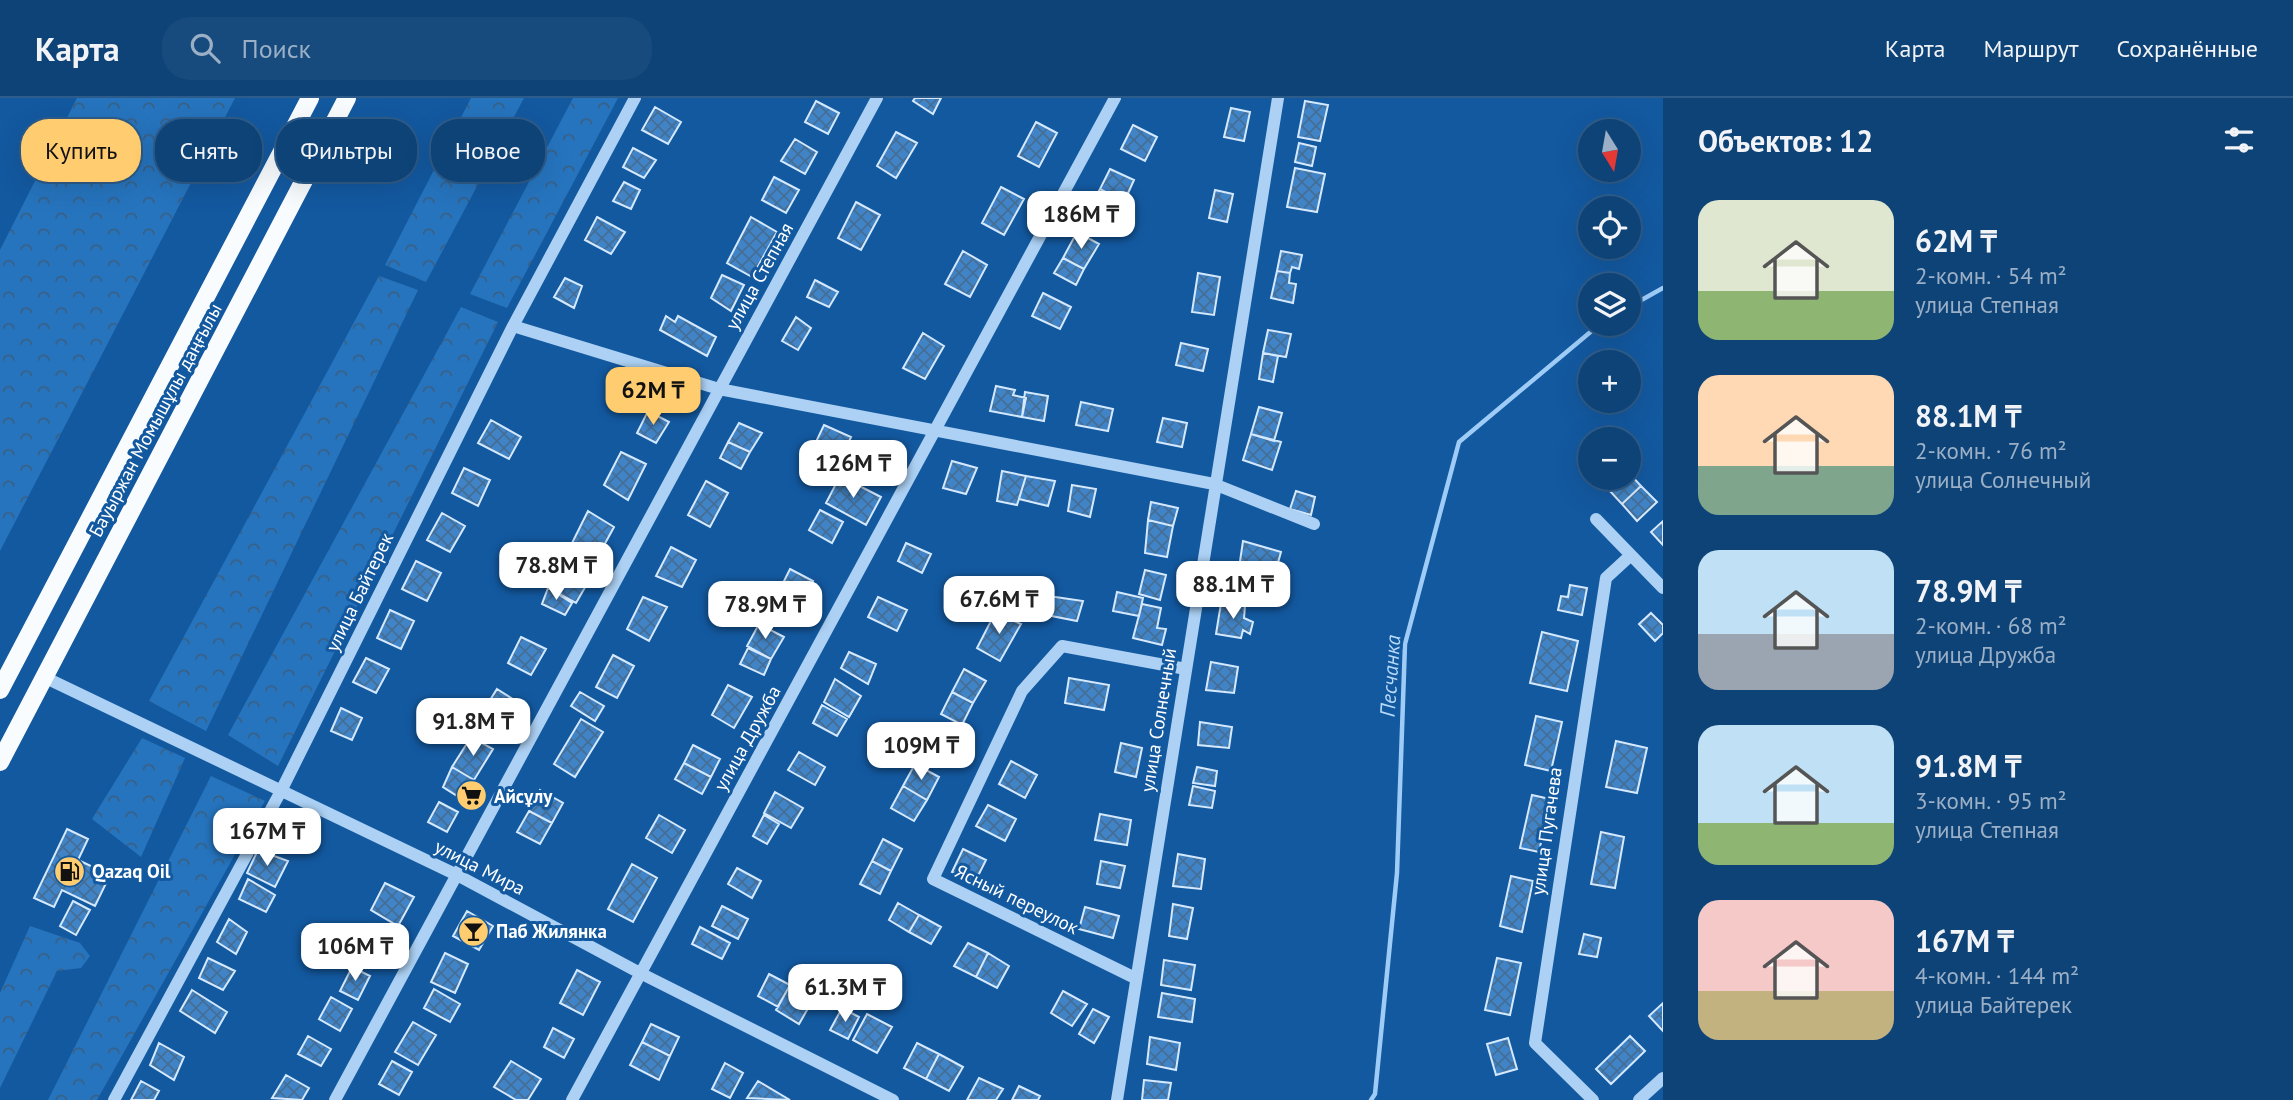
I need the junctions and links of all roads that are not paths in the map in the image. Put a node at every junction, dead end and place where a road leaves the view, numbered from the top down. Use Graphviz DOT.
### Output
graph roads {
  1 [pos="310,98"];
  2 [pos="347,98"];
  3 [pos="635,98"];
  4 [pos="877,98"];
  5 [pos="1115,98"];
  6 [pos="1278,98"];
  7 [pos="513,326"];
  8 [pos="719,389"];
  9 [pos="937,429"];
  10 [pos="1214,484"];
  11 [pos="1595,519"];
  12 [pos="1314,524"];
  13 [pos="1631,555"];
  14 [pos="1663,588"];
  15 [pos="1186,669"];
  16 [pos="44,677"];
  17 [pos="0,690"];
  18 [pos="0,762"];
  19 [pos="281,791"];
  20 [pos="457,875"];
  21 [pos="640,973"];
  22 [pos="1135,978"];
  23 [pos="1663,1077"];
  24 [pos="114,1100"];
  25 [pos="335,1100"];
  26 [pos="572,1100"];
  27 [pos="893,1100"];
  28 [pos="1116,1100"];
  29 [pos="1593,1100"];
  30 [pos="1639,1100"];
  1 -- 17 [label="main road, Бауыржан Момышұлы даңғылы"];
  2 -- 16 [label="main road, Бауыржан Момышұлы даңғылы"];
  3 -- 7 [label="street, улица Байтерек"];
  4 -- 8 [label="street, улица Степная"];
  5 -- 9 [label="street, улица Дружба"];
  6 -- 10 [label="street, улица Солнечный"];
  7 -- 8 [label="street"];
  7 -- 19 [label="street, улица Байтерек"];
  8 -- 9 [label="street"];
  8 -- 20 [label="street, улица Степная"];
  9 -- 10 [label="street"];
  9 -- 21 [label="street, улица Дружба"];
  10 -- 12 [label="street"];
  10 -- 15 [label="street, улица Солнечный"];
  11 -- 13 [label="street"];
  13 -- 14 [label="street"];
  13 -- 29 [label="street, улица Пугачева"];
  15 -- 22 [label="street, улица Солнечный"];
  15 -- 22 [label="street, Ясный переулок"];
  16 -- 18 [label="main road, Бауыржан Момышұлы даңғылы"];
  16 -- 19 [label="street, улица Мира"];
  19 -- 20 [label="street, улица Мира"];
  19 -- 24 [label="street, улица Байтерек"];
  20 -- 21 [label="street, улица Мира"];
  20 -- 25 [label="street, улица Степная"];
  21 -- 26 [label="street, улица Дружба"];
  21 -- 27 [label="street, улица Мира"];
  22 -- 28 [label="street, улица Солнечный"];
  23 -- 30 [label="street"];
}
